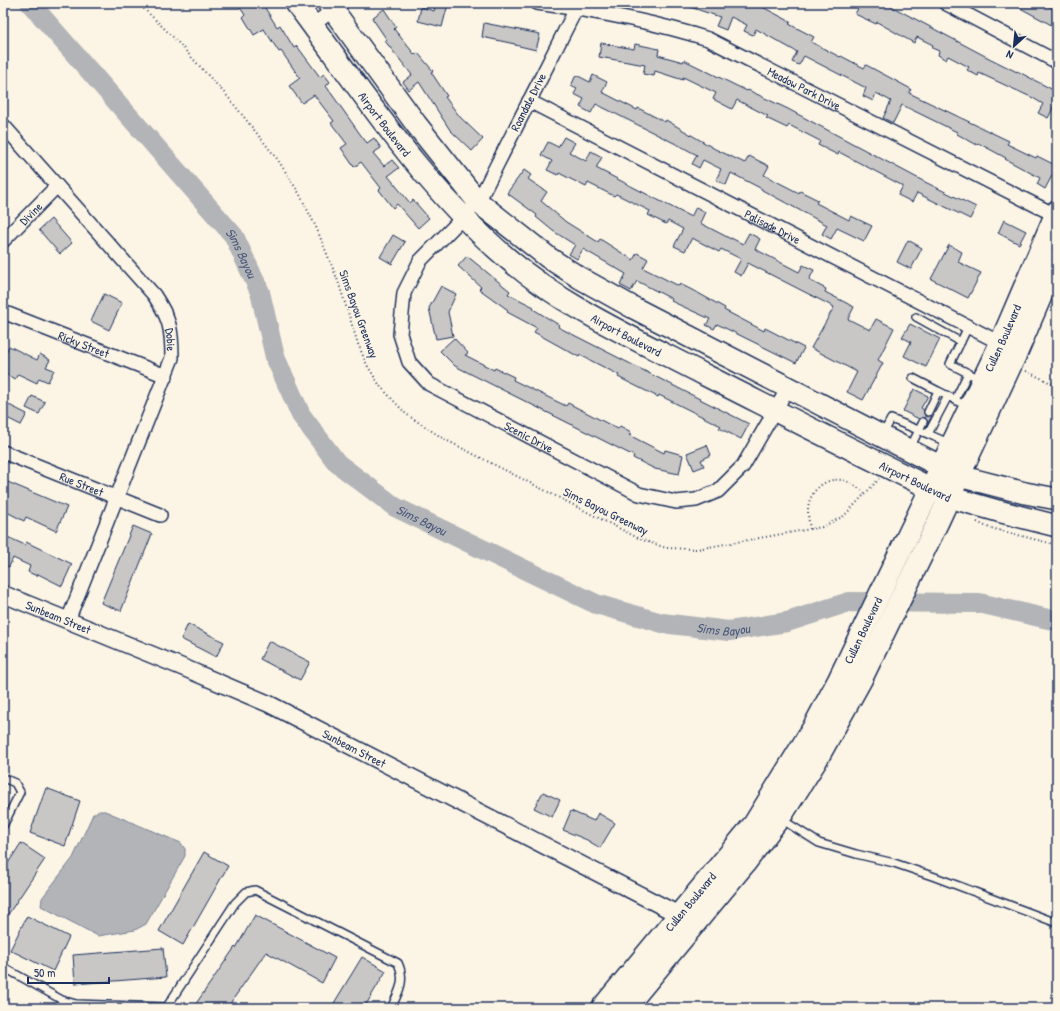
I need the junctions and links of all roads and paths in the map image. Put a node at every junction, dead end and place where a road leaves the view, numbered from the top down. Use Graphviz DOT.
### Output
graph roads {
  1 [pos="138,3"];
  2 [pos="296,3"];
  3 [pos="537,3"];
  4 [pos="945,3"];
  5 [pos="334,5"];
  6 [pos="578,6"];
  7 [pos="313,25"];
  8 [pos="1057,62"];
  9 [pos="529,101"];
  10 [pos="3,125"];
  11 [pos="57,186"];
  12 [pos="478,202"];
  13 [pos="1056,214"];
  14 [pos="463,217"];
  15 [pos="3,241"];
  16 [pos="1057,259"];
  17 [pos="634,308"];
  18 [pos="3,312"];
  19 [pos="916,317"];
  20 [pos="968,327"];
  21 [pos="620,332"];
  22 [pos="961,342"];
  23 [pos="1010,353"];
  24 [pos="166,376"];
  25 [pos="975,377"];
  26 [pos="913,378"];
  27 [pos="1057,386"];
  28 [pos="788,388"];
  29 [pos="938,391"];
  30 [pos="948,396"];
  31 [pos="962,404"];
  32 [pos="775,410"];
  33 [pos="928,412"];
  34 [pos="923,422"];
  35 [pos="919,431"];
  36 [pos="928,434"];
  37 [pos="881,436"];
  38 [pos="952,444"];
  39 [pos="909,450"];
  40 [pos="3,452"];
  41 [pos="950,471"];
  42 [pos="882,476"];
  43 [pos="930,488"];
  44 [pos="866,494"];
  45 [pos="118,497"];
  46 [pos="949,497"];
  47 [pos="1057,500"];
  48 [pos="160,515"];
  49 [pos="972,520"];
  50 [pos="1057,526"];
  51 [pos="810,529"];
  52 [pos="1057,545"];
  53 [pos="3,594"];
  54 [pos="68,620"];
  55 [pos="837,704"];
  56 [pos="3,778"];
  57 [pos="780,818"];
  58 [pos="3,826"];
  59 [pos="687,920"];
  60 [pos="1057,922"];
  61 [pos="3,967"];
  62 [pos="124,1007"];
  63 [pos="604,1007"];
  64 [pos="166,1008"];
  65 [pos="391,1008"];
  66 [pos="625,1008"];
  1 -- 51 [label="path, Sims Bayou Greenway"];
  2 -- 7 [label="main road, Airport Boulevard"];
  3 -- 6 [label="street, Meadow Park Drive"];
  4 -- 8 [label="street"];
  5 -- 7 [label="street"];
  5 -- 12 [label="main road, Airport Boulevard"];
  6 -- 9 [label="street, Roandale Drive"];
  6 -- 13 [label="street, Meadow Park Drive"];
  7 -- 14 [label="main road, Airport Boulevard"];
  9 -- 12 [label="street, Roandale Drive"];
  9 -- 20 [label="street, Palisade Drive"];
  10 -- 11 [label="street, Dobie"];
  11 -- 15 [label="street, Divine"];
  11 -- 24 [label="street, Dobie"];
  12 -- 14 [label="street, Scenic Drive"];
  12 -- 17 [label="main road, Airport Boulevard"];
  13 -- 23 [label="main road, Cullen Boulevard"];
  14 -- 21 [label="main road, Airport Boulevard"];
  14 -- 32 [label="street, Scenic Drive"];
  16 -- 23 [label="main road, Cullen Boulevard"];
  17 -- 21 [label="main road"];
  17 -- 28 [label="main road, Airport Boulevard"];
  18 -- 24 [label="street, Ricky Street"];
  19 -- 22 [label="lane"];
  20 -- 22 [label="lane"];
  20 -- 23 [label="street, Palisade Drive"];
  21 -- 32 [label="main road, Airport Boulevard"];
  22 -- 25 [label="lane"];
  23 -- 25 [label="main road, Cullen Boulevard"];
  23 -- 27 [label="path"];
  23 -- 41 [label="main road, Cullen Boulevard"];
  24 -- 45 [label="street, Dobie"];
  25 -- 31 [label="main road, Cullen Boulevard"];
  26 -- 29 [label="lane"];
  28 -- 32 [label="street, Scenic Drive"];
  28 -- 37 [label="main road, Airport Boulevard"];
  29 -- 30 [label="lane"];
  29 -- 33 [label="lane"];
  30 -- 31 [label="lane"];
  30 -- 36 [label="lane"];
  31 -- 38 [label="main road, Cullen Boulevard"];
  32 -- 43 [label="main road, Airport Boulevard"];
  34 -- 35 [label="lane"];
  35 -- 36 [label="lane"];
  35 -- 37 [label="lane"];
  35 -- 39 [label="lane"];
  36 -- 38 [label="lane"];
  37 -- 39 [label="main road, Airport Boulevard"];
  38 -- 41 [label="main road, Cullen Boulevard"];
  39 -- 41 [label="main road, Airport Boulevard"];
  40 -- 45 [label="street, Rue Street"];
  41 -- 43 [label="main road, Cullen Boulevard"];
  41 -- 46 [label="main road, Cullen Boulevard"];
  41 -- 47 [label="main road, Airport Boulevard"];
  42 -- 44 [label="path, Sims Bayou Greenway"];
  43 -- 46 [label="main road, Airport Boulevard"];
  43 -- 55 [label="main road, Cullen Boulevard"];
  44 -- 51 [label="path, Sims Bayou Greenway"];
  44 -- 51 [label="path"];
  45 -- 48 [label="street, Rue Street"];
  45 -- 54 [label="street, Dobie"];
  46 -- 50 [label="main road, Airport Boulevard"];
  46 -- 55 [label="main road, Cullen Boulevard"];
  49 -- 52 [label="path"];
  53 -- 54 [label="street, Sunbeam Street"];
  54 -- 59 [label="street, Sunbeam Street"];
  55 -- 57 [label="main road, Cullen Boulevard"];
  55 -- 59 [label="main road, Cullen Boulevard"];
  56 -- 58 [label="lane"];
  57 -- 59 [label="main road, Cullen Boulevard"];
  57 -- 60 [label="lane"];
  59 -- 63 [label="main road, Cullen Boulevard"];
  59 -- 66 [label="main road, Cullen Boulevard"];
  61 -- 62 [label="lane"];
  62 -- 64 [label="lane"];
  64 -- 65 [label="lane"];
}
